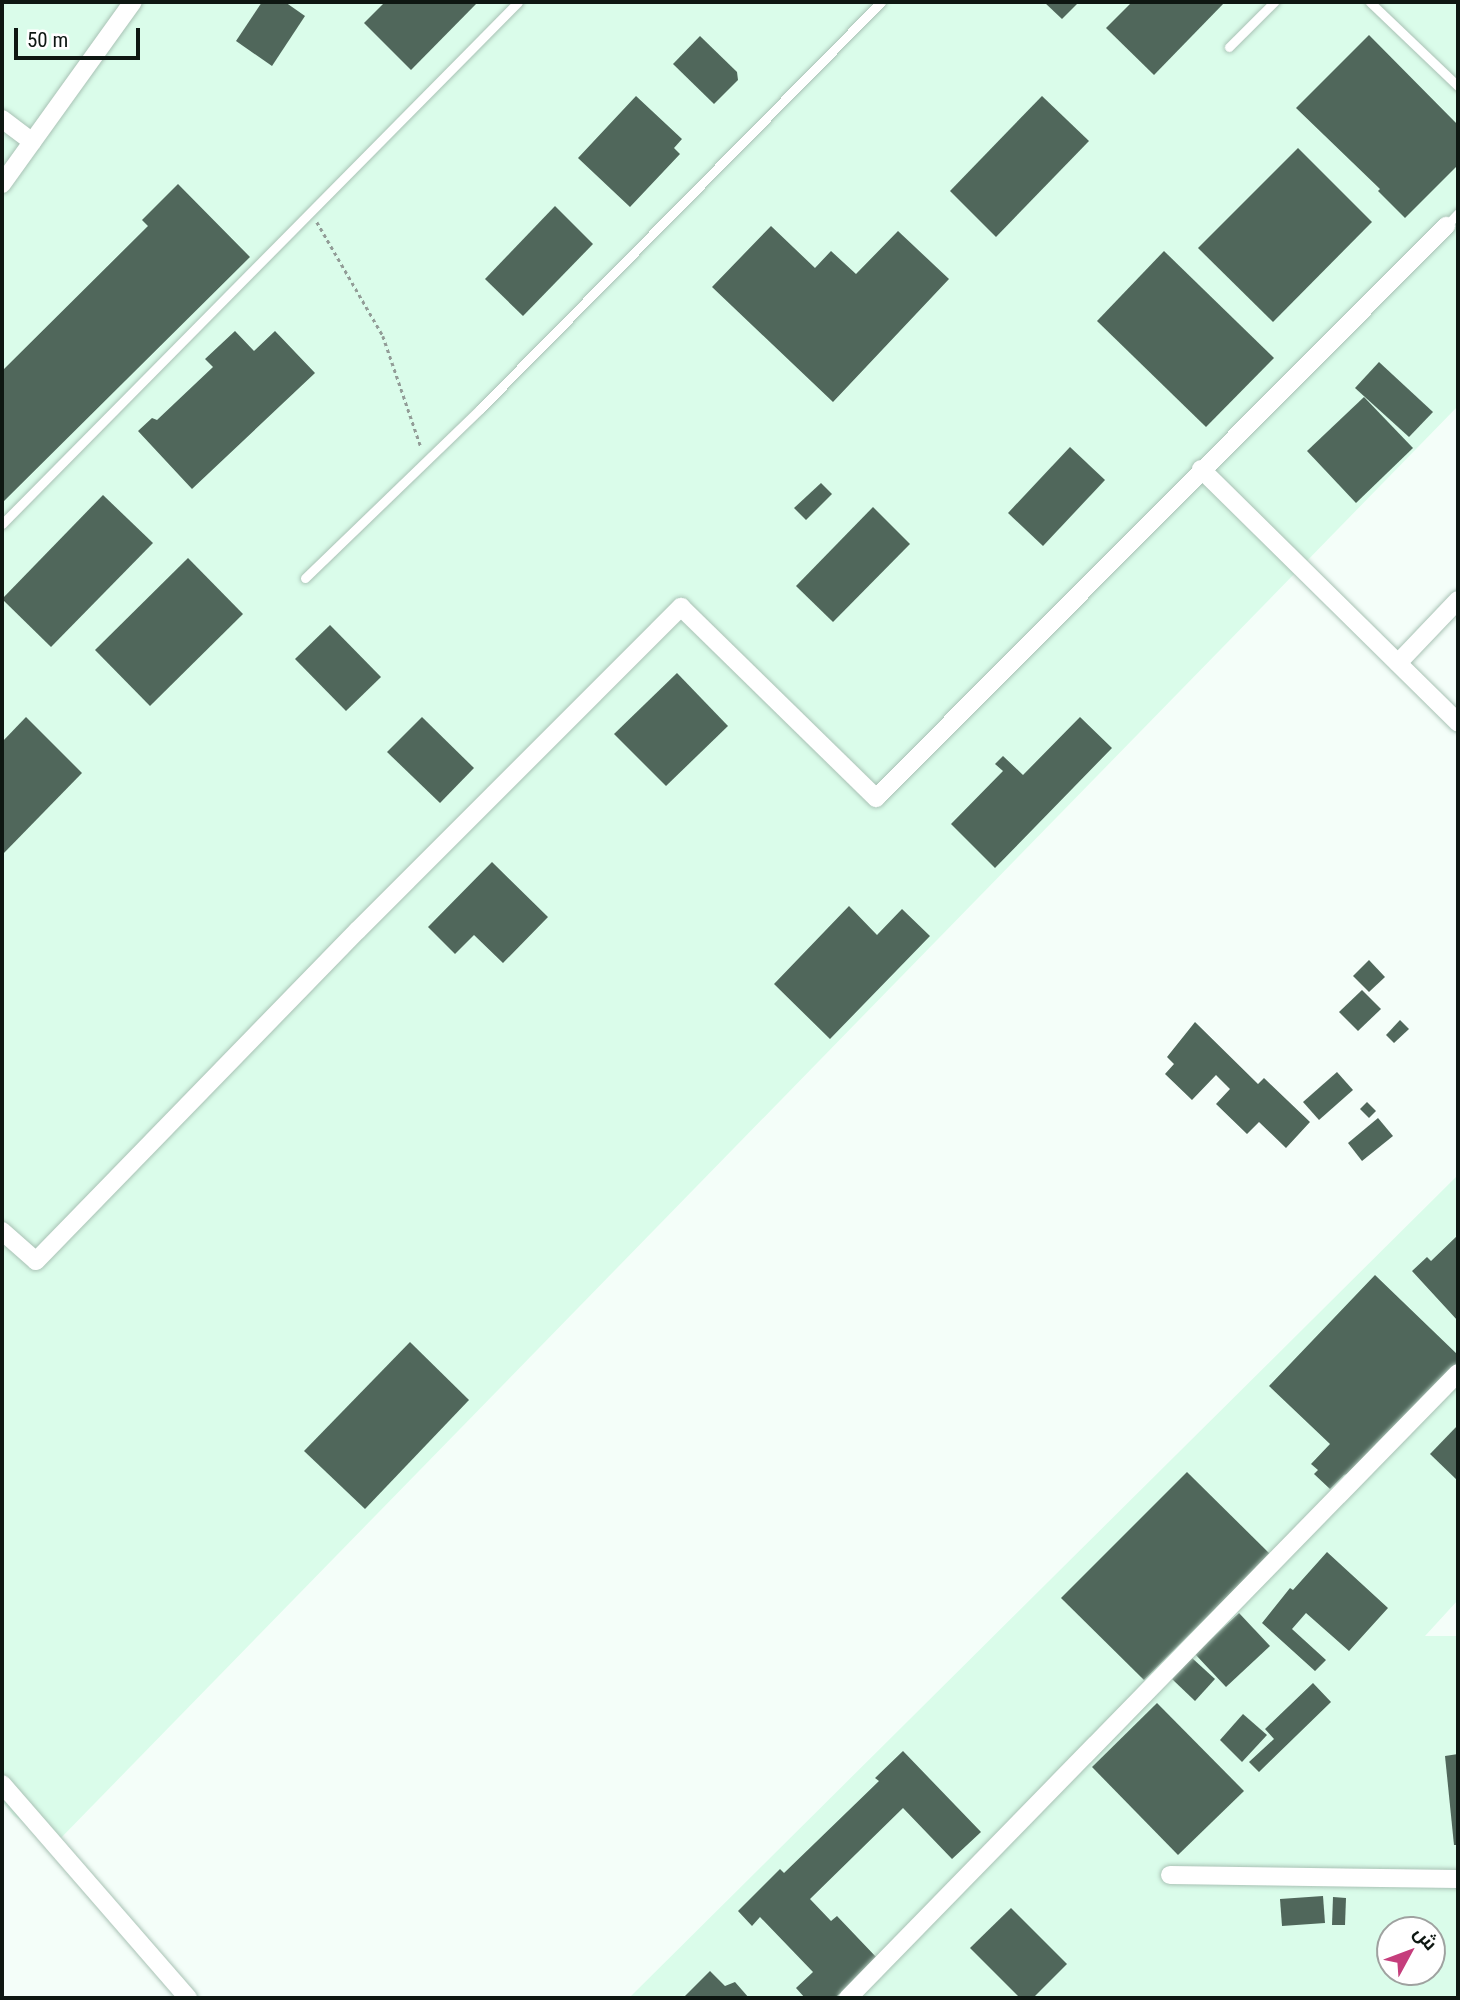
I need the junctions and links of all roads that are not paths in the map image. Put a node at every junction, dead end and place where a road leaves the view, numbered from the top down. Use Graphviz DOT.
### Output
graph roads {
  1 [pos="133,2"];
  2 [pos="517,2"];
  3 [pos="881,2"];
  4 [pos="1274,2"];
  5 [pos="1370,2"];
  6 [pos="1229,47"];
  7 [pos="1458,86"];
  8 [pos="2,119"];
  9 [pos="32,142"];
  10 [pos="2,184"];
  11 [pos="1452,219"];
  12 [pos="1200,469"];
  13 [pos="2,524"];
  14 [pos="305,578"];
  15 [pos="1458,600"];
  16 [pos="1398,663"];
  17 [pos="1458,722"];
  18 [pos="2,1231"];
  19 [pos="1458,1373"];
  20 [pos="2,1784"];
  21 [pos="1170,1875"];
  22 [pos="1458,1879"];
  23 [pos="188,1998"];
  24 [pos="848,1998"];
  1 -- 9 [label="street"];
  2 -- 13 [label="lane"];
  3 -- 14 [label="lane"];
  4 -- 6 [label="lane"];
  5 -- 7 [label="lane"];
  8 -- 9 [label="street"];
  9 -- 10 [label="street"];
  11 -- 12 [label="street"];
  12 -- 16 [label="street"];
  12 -- 18 [label="street"];
  15 -- 16 [label="street"];
  16 -- 17 [label="street"];
  19 -- 24 [label="street"];
  20 -- 23 [label="street"];
  21 -- 22 [label="street"];
}
